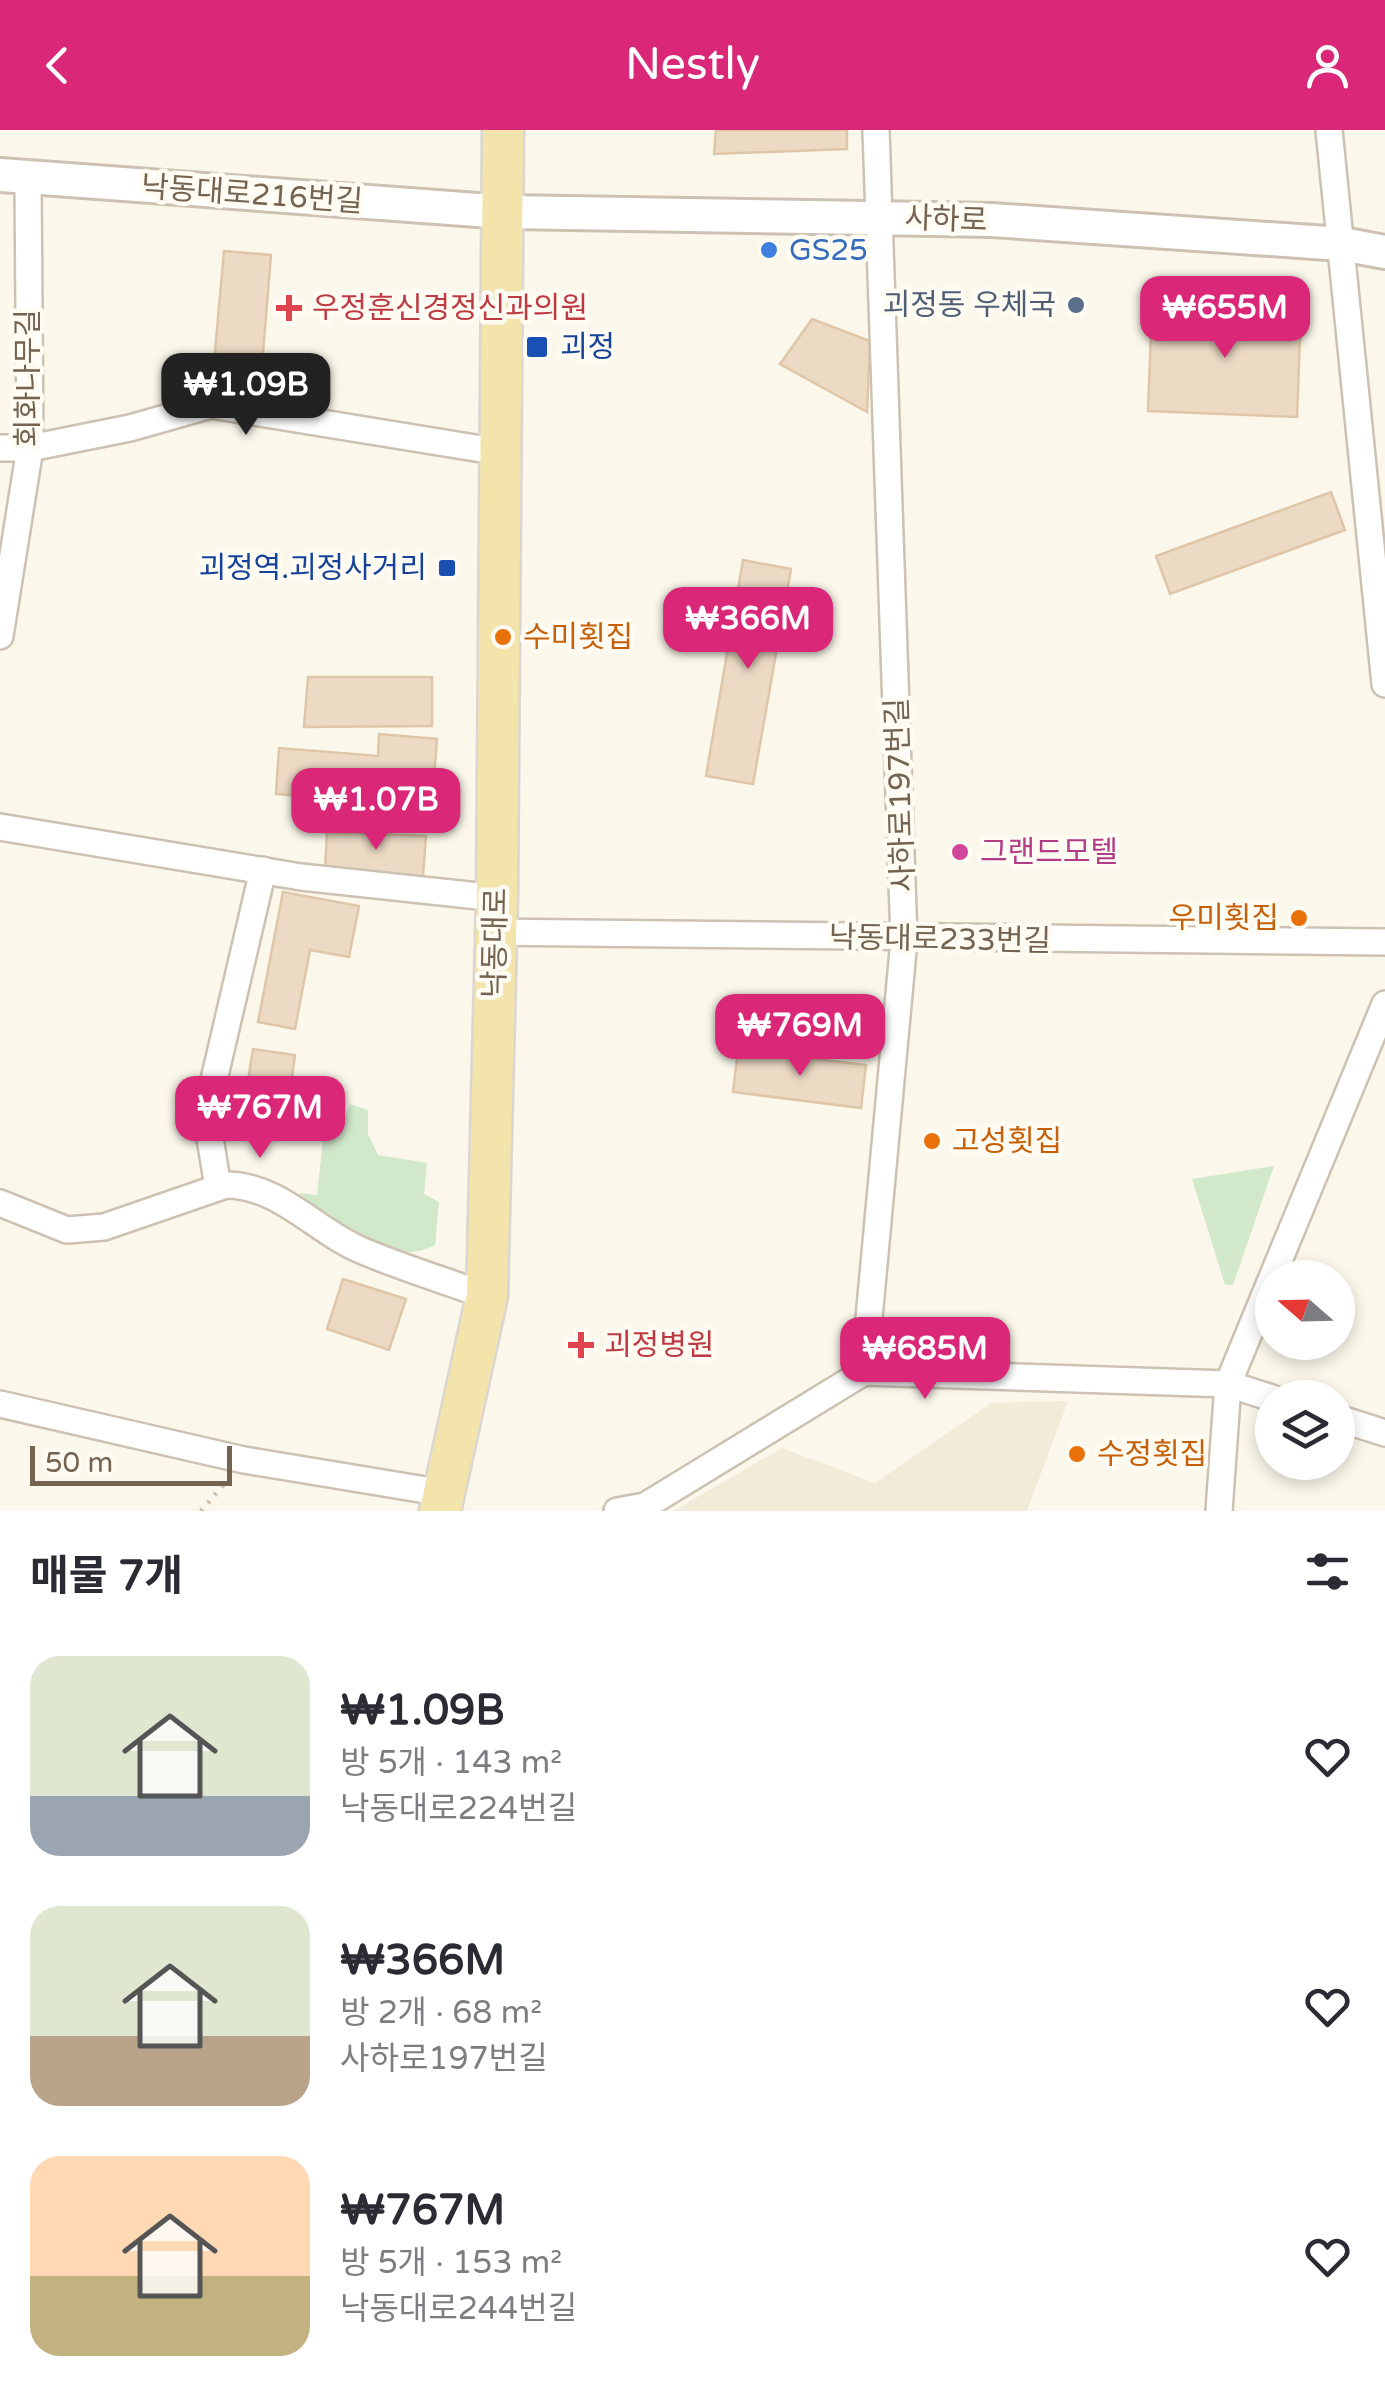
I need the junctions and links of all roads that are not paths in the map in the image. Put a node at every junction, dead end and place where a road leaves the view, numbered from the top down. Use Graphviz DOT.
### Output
graph roads {
  1 [pos="503,130"];
  2 [pos="876,130"];
  3 [pos="1329,130"];
  4 [pos="14,177"];
  5 [pos="504,212"];
  6 [pos="882,217"];
  7 [pos="1342,244"];
  8 [pos="1385,252"];
  9 [pos="0,448"];
  10 [pos="30,448"];
  11 [pos="500,452"];
  12 [pos="0,636"];
  13 [pos="1385,684"];
  14 [pos="0,827"];
  15 [pos="263,870"];
  16 [pos="496,915"];
  17 [pos="904,940"];
  18 [pos="1385,942"];
  19 [pos="1385,1004"];
  20 [pos="218,1188"];
  21 [pos="0,1203"];
  22 [pos="487,1296"];
  23 [pos="864,1372"];
  24 [pos="1228,1384"];
  25 [pos="1255,1393"];
  26 [pos="0,1404"];
  27 [pos="1355,1423"];
  28 [pos="1385,1433"];
  29 [pos="442,1502"];
  30 [pos="617,1511"];
  31 [pos="1219,1511"];
  1 -- 5 [label="main road, 낙동대로"];
  2 -- 6 [label="street, 사하로197번길"];
  3 -- 7 [label="street"];
  4 -- 5 [label="street, 낙동대로216번길"];
  4 -- 10 [label="street, 회화나무길"];
  5 -- 6 [label="street, 사하로"];
  5 -- 11 [label="main road, 낙동대로"];
  6 -- 7 [label="street, 사하로"];
  6 -- 17 [label="street, 사하로197번길"];
  7 -- 8 [label="street, 사하로"];
  7 -- 13 [label="street"];
  9 -- 10 [label="street"];
  10 -- 11 [label="street"];
  10 -- 12 [label="street, 회화나무길"];
  11 -- 16 [label="main road, 낙동대로"];
  14 -- 15 [label="street, 낙동대로233번길"];
  15 -- 16 [label="street, 낙동대로233번길"];
  15 -- 20 [label="street"];
  16 -- 17 [label="street, 낙동대로233번길"];
  16 -- 22 [label="main road, 낙동대로"];
  17 -- 18 [label="street, 낙동대로233번길"];
  17 -- 23 [label="street, 사하로197번길"];
  19 -- 24 [label="street"];
  20 -- 21 [label="street"];
  20 -- 22 [label="street"];
  22 -- 29 [label="main road, 낙동대로"];
  23 -- 24 [label="street"];
  23 -- 30 [label="street"];
  24 -- 25 [label="street"];
  24 -- 31 [label="street"];
  26 -- 29 [label="street"];
  27 -- 28 [label="street"];
}
